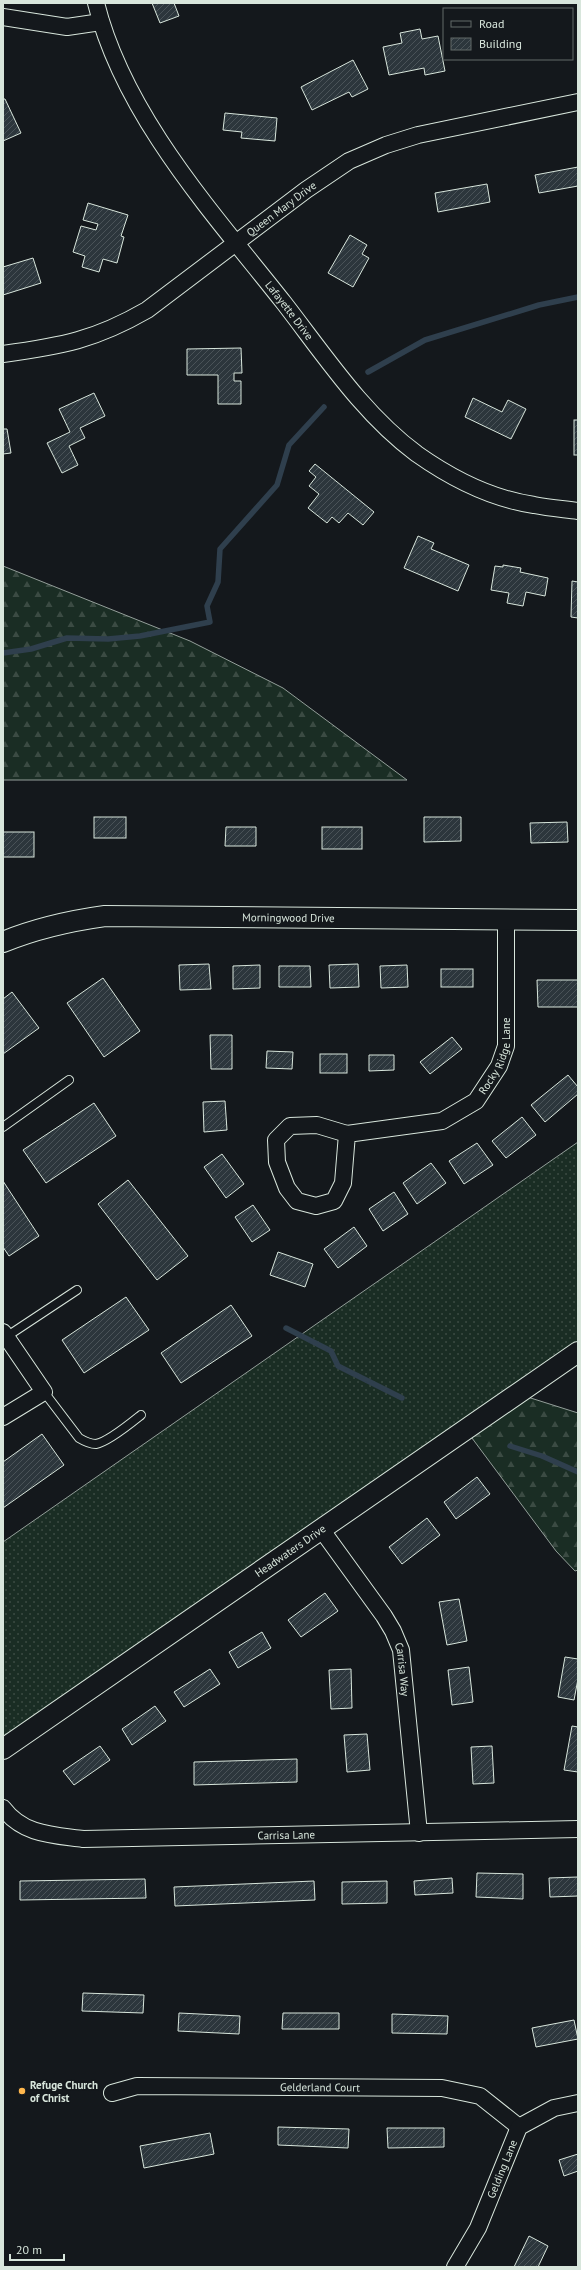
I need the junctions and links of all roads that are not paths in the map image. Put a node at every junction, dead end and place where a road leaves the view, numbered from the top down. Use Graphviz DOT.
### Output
graph roads {
  1 [pos="96,3"];
  2 [pos="3,18"];
  3 [pos="101,22"];
  4 [pos="578,102"];
  5 [pos="236,243"];
  6 [pos="3,354"];
  7 [pos="578,511"];
  8 [pos="506,920"];
  9 [pos="578,920"];
  10 [pos="3,942"];
  11 [pos="69,1080"];
  12 [pos="3,1127"];
  13 [pos="347,1134"];
  14 [pos="76,1290"];
  15 [pos="5,1335"];
  16 [pos="578,1352"];
  17 [pos="44,1392"];
  18 [pos="141,1416"];
  19 [pos="3,1417"];
  20 [pos="321,1529"];
  21 [pos="3,1749"];
  22 [pos="3,1808"];
  23 [pos="578,1829"];
  24 [pos="419,1833"];
  25 [pos="112,2093"];
  26 [pos="578,2103"];
  27 [pos="519,2127"];
  28 [pos="455,2267"];
  1 -- 3 [label="street, Lafayette Drive"];
  2 -- 3 [label="street"];
  3 -- 5 [label="street, Lafayette Drive"];
  4 -- 5 [label="street, Queen Mary Drive"];
  5 -- 6 [label="street, Queen Mary Drive"];
  5 -- 7 [label="street, Lafayette Drive"];
  8 -- 9 [label="street, Morningwood Drive"];
  8 -- 10 [label="street, Morningwood Drive"];
  8 -- 13 [label="street, Rocky Ridge Lane"];
  11 -- 12 [label="lane"];
  13 -- 13 [label="street, Rocky Ridge Lane"];
  14 -- 15 [label="lane"];
  15 -- 17 [label="street"];
  16 -- 20 [label="street, Headwaters Drive"];
  17 -- 18 [label="lane"];
  17 -- 19 [label="street"];
  20 -- 21 [label="street, Headwaters Drive"];
  20 -- 24 [label="street, Carrisa Way"];
  22 -- 24 [label="street, Carrisa Lane"];
  23 -- 24 [label="street, Carrisa Lane"];
  25 -- 27 [label="street, Gelderland Court"];
  26 -- 27 [label="street, Gelding Lane"];
  27 -- 28 [label="street, Gelding Lane"];
}
